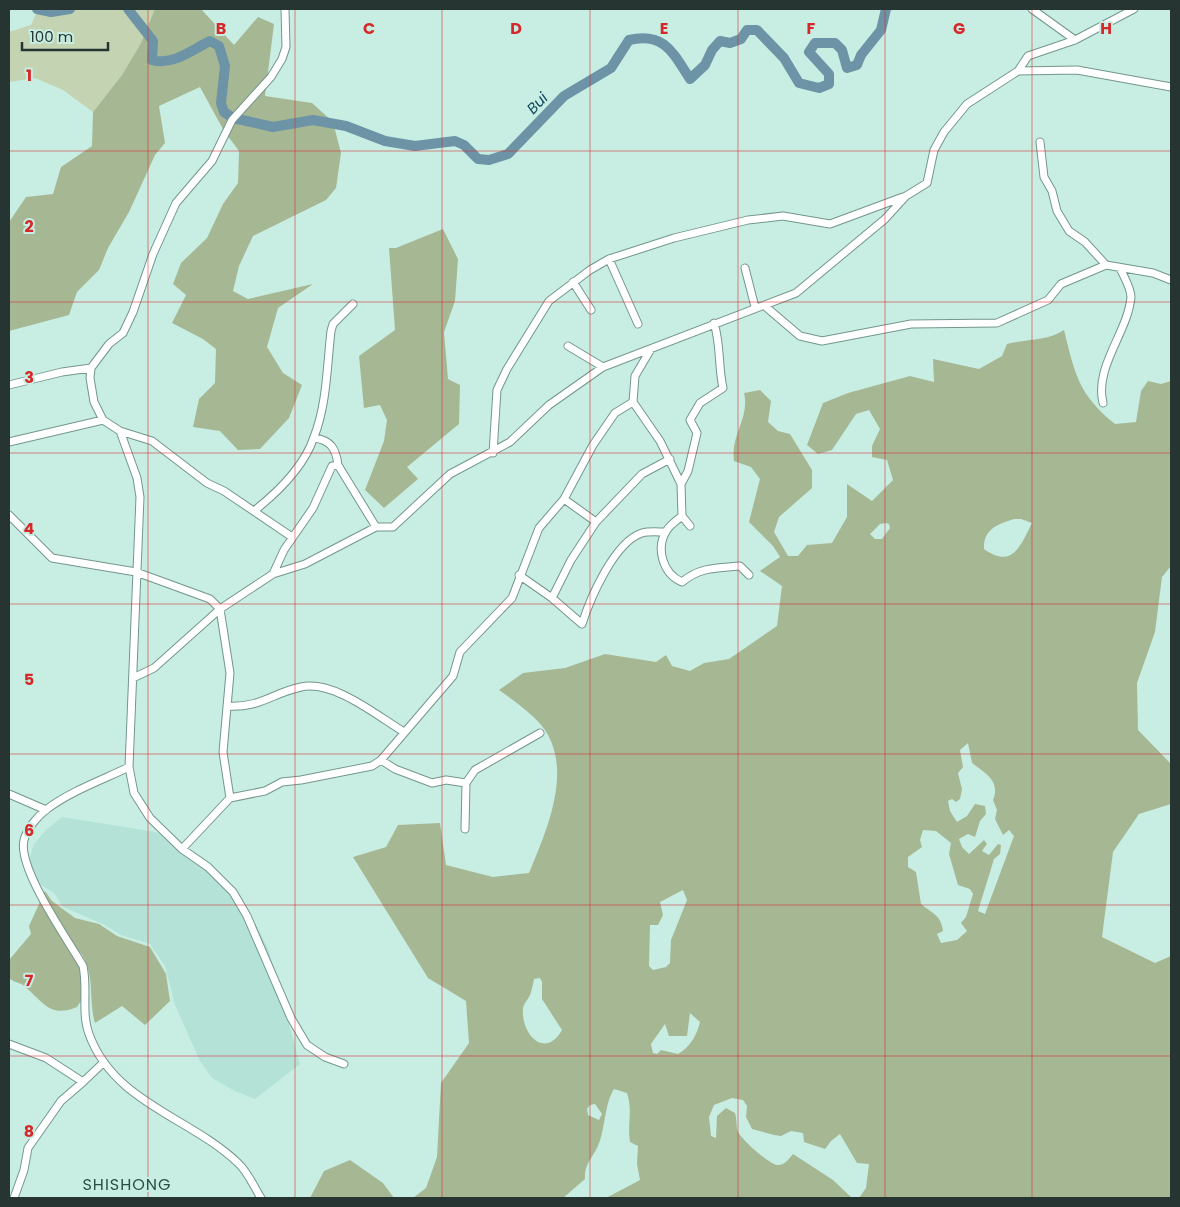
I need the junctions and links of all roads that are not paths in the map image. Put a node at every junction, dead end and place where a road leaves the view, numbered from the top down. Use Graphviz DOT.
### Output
graph roads {
  1 [pos="285,9"];
  2 [pos="1032,9"];
  3 [pos="1134,9"];
  4 [pos="1075,40"];
  5 [pos="1018,71"];
  6 [pos="1171,87"];
  7 [pos="1040,142"];
  8 [pos="906,196"];
  9 [pos="609,259"];
  10 [pos="1106,265"];
  11 [pos="745,268"];
  12 [pos="1120,268"];
  13 [pos="1171,280"];
  14 [pos="573,282"];
  15 [pos="353,304"];
  16 [pos="766,306"];
  17 [pos="755,307"];
  18 [pos="592,310"];
  19 [pos="714,323"];
  20 [pos="638,324"];
  21 [pos="568,346"];
  22 [pos="651,348"];
  23 [pos="603,367"];
  24 [pos="91,368"];
  25 [pos="9,385"];
  26 [pos="633,402"];
  27 [pos="1103,403"];
  28 [pos="103,420"];
  29 [pos="120,431"];
  30 [pos="314,438"];
  31 [pos="9,442"];
  32 [pos="493,453"];
  33 [pos="670,460"];
  34 [pos="338,465"];
  35 [pos="682,484"];
  36 [pos="564,499"];
  37 [pos="254,511"];
  38 [pos="9,515"];
  39 [pos="682,516"];
  40 [pos="596,522"];
  41 [pos="690,526"];
  42 [pos="376,527"];
  43 [pos="665,532"];
  44 [pos="292,537"];
  45 [pos="136,572"];
  46 [pos="273,574"];
  47 [pos="520,575"];
  48 [pos="748,575"];
  49 [pos="552,598"];
  50 [pos="220,609"];
  51 [pos="133,678"];
  52 [pos="227,706"];
  53 [pos="404,732"];
  54 [pos="540,733"];
  55 [pos="381,760"];
  56 [pos="129,767"];
  57 [pos="466,783"];
  58 [pos="9,794"];
  59 [pos="230,798"];
  60 [pos="46,810"];
  61 [pos="465,829"];
  62 [pos="182,850"];
  63 [pos="9,1044"];
  64 [pos="103,1064"];
  65 [pos="344,1064"];
  66 [pos="83,1082"];
  67 [pos="14,1198"];
  68 [pos="261,1198"];
  1 -- 24 [label="street"];
  2 -- 4 [label="street"];
  3 -- 4 [label="street"];
  4 -- 5 [label="street"];
  5 -- 6 [label="street"];
  5 -- 8 [label="street"];
  7 -- 10 [label="street"];
  8 -- 9 [label="street"];
  8 -- 16 [label="street"];
  9 -- 14 [label="street"];
  9 -- 20 [label="street"];
  10 -- 12 [label="street"];
  10 -- 16 [label="street"];
  11 -- 17 [label="street"];
  12 -- 13 [label="street"];
  12 -- 27 [label="street"];
  14 -- 18 [label="street"];
  14 -- 32 [label="street"];
  15 -- 30 [label="street"];
  16 -- 17 [label="street"];
  17 -- 19 [label="street"];
  19 -- 22 [label="street"];
  19 -- 35 [label="street"];
  21 -- 23 [label="street"];
  22 -- 23 [label="street"];
  22 -- 26 [label="street"];
  23 -- 32 [label="street"];
  24 -- 25 [label="street"];
  24 -- 28 [label="street"];
  26 -- 33 [label="street"];
  26 -- 36 [label="street"];
  28 -- 29 [label="street"];
  28 -- 31 [label="street"];
  29 -- 37 [label="street"];
  29 -- 45 [label="street"];
  30 -- 34 [label="street"];
  30 -- 37 [label="street"];
  32 -- 42 [label="street"];
  33 -- 35 [label="street"];
  33 -- 40 [label="street"];
  34 -- 42 [label="street"];
  34 -- 44 [label="street"];
  35 -- 39 [label="street"];
  36 -- 40 [label="street"];
  36 -- 47 [label="street"];
  37 -- 44 [label="street"];
  38 -- 45 [label="street"];
  39 -- 41 [label="street"];
  39 -- 43 [label="street"];
  40 -- 49 [label="street"];
  42 -- 46 [label="street"];
  43 -- 48 [label="street"];
  43 -- 49 [label="street"];
  44 -- 46 [label="street"];
  45 -- 50 [label="street"];
  45 -- 51 [label="street"];
  46 -- 50 [label="street"];
  47 -- 49 [label="street"];
  47 -- 53 [label="street"];
  50 -- 51 [label="street"];
  50 -- 52 [label="street"];
  51 -- 56 [label="street"];
  52 -- 53 [label="street"];
  52 -- 59 [label="street"];
  53 -- 55 [label="street"];
  54 -- 57 [label="street"];
  55 -- 57 [label="street"];
  55 -- 59 [label="street"];
  56 -- 60 [label="street"];
  56 -- 62 [label="street"];
  57 -- 61 [label="street"];
  58 -- 60 [label="street"];
  59 -- 62 [label="street"];
  60 -- 64 [label="street"];
  62 -- 65 [label="street"];
  63 -- 66 [label="street"];
  64 -- 66 [label="street"];
  64 -- 68 [label="street"];
  66 -- 67 [label="street"];
}
